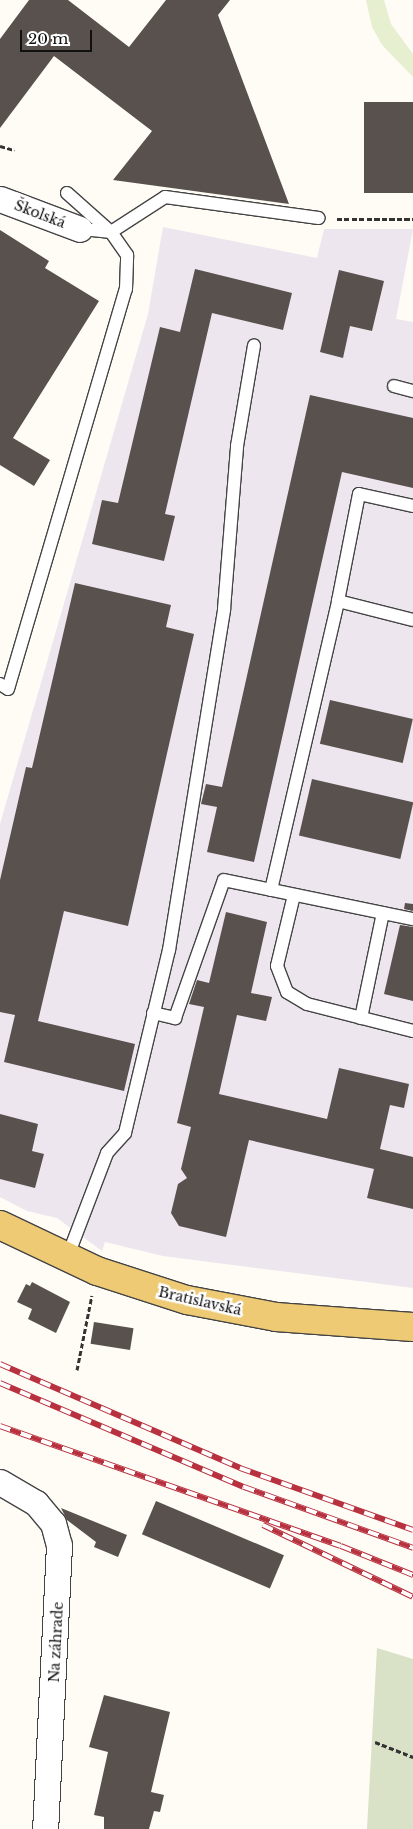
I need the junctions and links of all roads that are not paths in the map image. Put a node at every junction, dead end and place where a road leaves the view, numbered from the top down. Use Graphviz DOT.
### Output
graph roads {
  1 [pos="67,193"];
  2 [pos="0,199"];
  3 [pos="324,218"];
  4 [pos="80,229"];
  5 [pos="111,232"];
  6 [pos="254,345"];
  7 [pos="394,386"];
  8 [pos="413,391"];
  9 [pos="413,506"];
  10 [pos="338,601"];
  11 [pos="413,620"];
  12 [pos="0,684"];
  13 [pos="271,890"];
  14 [pos="294,895"];
  15 [pos="383,913"];
  16 [pos="413,920"];
  17 [pos="153,1013"];
  18 [pos="361,1018"];
  19 [pos="413,1031"];
  20 [pos="0,1225"];
  21 [pos="68,1258"];
  22 [pos="413,1327"];
  23 [pos="0,1482"];
  24 [pos="45,1829"];
  1 -- 5 [label="lane"];
  2 -- 4 [label="street, Školská"];
  3 -- 5 [label="lane"];
  4 -- 5 [label="lane"];
  5 -- 12 [label="lane"];
  6 -- 17 [label="lane"];
  7 -- 8 [label="lane"];
  9 -- 10 [label="lane"];
  10 -- 11 [label="lane"];
  10 -- 13 [label="lane"];
  13 -- 14 [label="lane"];
  13 -- 17 [label="lane"];
  14 -- 15 [label="lane"];
  14 -- 18 [label="lane"];
  15 -- 16 [label="lane"];
  15 -- 18 [label="lane"];
  17 -- 21 [label="lane"];
  18 -- 19 [label="lane"];
  20 -- 21 [label="main road, Bratislavská"];
  21 -- 22 [label="main road, Bratislavská"];
  23 -- 24 [label="street, Na záhrade"];
}
